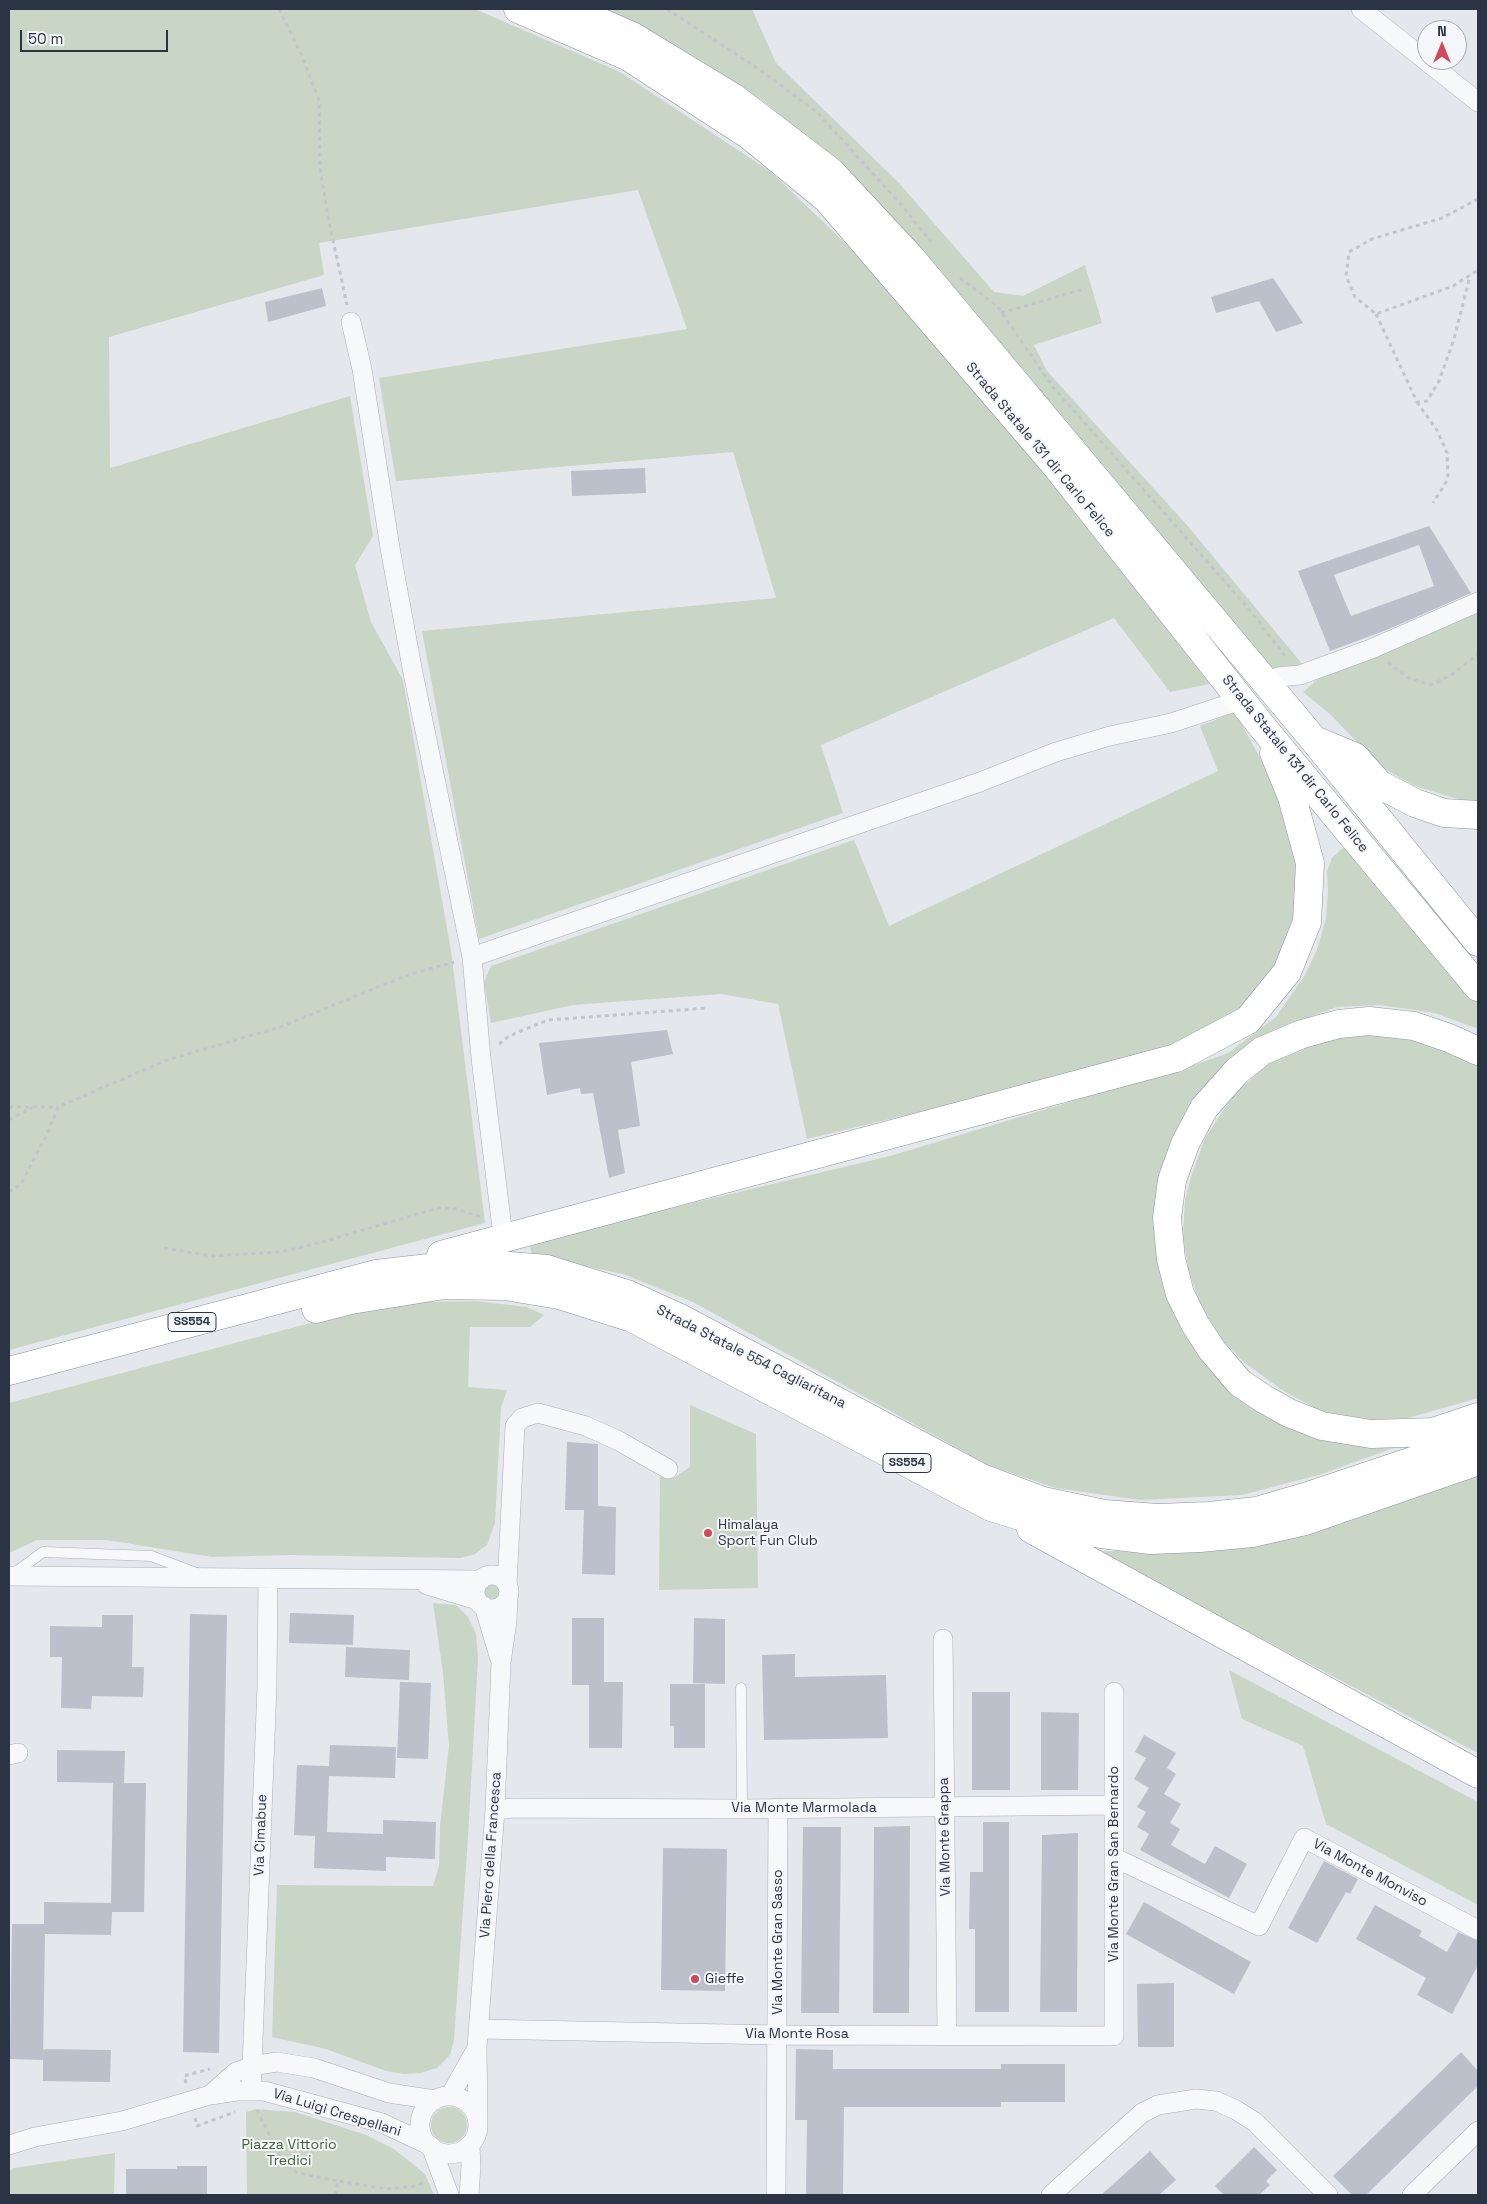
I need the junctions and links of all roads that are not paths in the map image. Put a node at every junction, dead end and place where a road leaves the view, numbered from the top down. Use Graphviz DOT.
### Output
graph roads {
  1 [pos="518,9"];
  2 [pos="570,9"];
  3 [pos="1361,9"];
  4 [pos="1478,102"];
  5 [pos="352,322"];
  6 [pos="1478,602"];
  7 [pos="1278,677"];
  8 [pos="1232,703"];
  9 [pos="1264,729"];
  10 [pos="1314,740"];
  11 [pos="1478,815"];
  12 [pos="1478,942"];
  13 [pos="472,957"];
  14 [pos="1478,987"];
  15 [pos="1478,1051"];
  16 [pos="503,1232"];
  17 [pos="376,1274"];
  18 [pos="9,1371"];
  19 [pos="9,1390"];
  20 [pos="1478,1417"];
  21 [pos="1478,1439"];
  22 [pos="1478,1460"];
  23 [pos="668,1469"];
  24 [pos="991,1507"];
  25 [pos="508,1537"];
  26 [pos="10,1576"];
  27 [pos="208,1578"];
  28 [pos="268,1578"];
  29 [pos="484,1578"];
  30 [pos="414,1580"];
  31 [pos="508,1590"];
  32 [pos="480,1603"];
  33 [pos="943,1639"];
  34 [pos="501,1663"];
  35 [pos="741,1688"];
  36 [pos="1114,1692"];
  37 [pos="1478,1774"];
  38 [pos="1114,1805"];
  39 [pos="945,1807"];
  40 [pos="778,1808"];
  41 [pos="742,1809"];
  42 [pos="495,1810"];
  43 [pos="1115,1858"];
  44 [pos="1478,1930"];
  45 [pos="778,2035"];
  46 [pos="947,2035"];
  47 [pos="1114,2036"];
  48 [pos="478,2038"];
  49 [pos="251,2067"];
  50 [pos="251,2091"];
  51 [pos="210,2095"];
  52 [pos="442,2098"];
  53 [pos="478,2123"];
  54 [pos="1478,2131"];
  55 [pos="470,2145"];
  56 [pos="9,2146"];
  57 [pos="431,2146"];
  58 [pos="1317,2191"];
  59 [pos="449,2195"];
  60 [pos="469,2195"];
  61 [pos="776,2195"];
  62 [pos="1051,2195"];
  63 [pos="1412,2195"];
  1 -- 9 [label="highway, Strada Statale 131 dir Carlo Felice"];
  2 -- 10 [label="highway, Strada Statale 131 dir Carlo Felice"];
  3 -- 4 [label="street"];
  5 -- 13 [label="street"];
  6 -- 7 [label="street"];
  8 -- 13 [label="street"];
  9 -- 14 [label="highway, Strada Statale 131 dir Carlo Felice"];
  9 -- 16 [label="highway"];
  10 -- 11 [label="highway"];
  10 -- 12 [label="highway, Strada Statale 131 dir Carlo Felice"];
  13 -- 16 [label="street"];
  15 -- 20 [label="highway"];
  16 -- 17 [label="highway"];
  17 -- 18 [label="highway, Strada Statale 554 Cagliaritana / SS554"];
  17 -- 21 [label="highway, Strada Statale 554 Cagliaritana / SS554"];
  19 -- 24 [label="highway, Strada Statale 554 Cagliaritana / SS554"];
  22 -- 24 [label="highway, Strada Statale 554 Cagliaritana / SS554"];
  23 -- 25 [label="street, Via Piero della Francesca"];
  24 -- 37 [label="highway"];
  25 -- 29 [label="street, Via Piero della Francesca"];
  25 -- 31 [label="street, Via Piero della Francesca"];
  26 -- 27 [label="street"];
  26 -- 27 [label="lane"];
  27 -- 28 [label="street"];
  28 -- 30 [label="street"];
  28 -- 49 [label="street, Via Cimabue"];
  29 -- 30 [label="street"];
  29 -- 31 [label="street"];
  29 -- 32 [label="street, Via Piero della Francesca"];
  30 -- 32 [label="street"];
  31 -- 32 [label="street"];
  31 -- 34 [label="street, Via Piero della Francesca"];
  32 -- 34 [label="street, Via Piero della Francesca"];
  33 -- 39 [label="street, Via Monte Grappa"];
  34 -- 42 [label="street, Via Piero della Francesca"];
  35 -- 41 [label="lane"];
  36 -- 38 [label="street, Via Monte Gran San Bernardo"];
  38 -- 39 [label="street, Via Monte Marmolada"];
  38 -- 43 [label="street, Via Monte Gran San Bernardo"];
  39 -- 40 [label="street, Via Monte Marmolada"];
  39 -- 46 [label="street, Via Monte Grappa"];
  40 -- 41 [label="street, Via Monte Marmolada"];
  40 -- 45 [label="street, Via Monte Gran Sasso"];
  41 -- 42 [label="street, Via Monte Marmolada"];
  42 -- 48 [label="street, Via Piero della Francesca"];
  43 -- 44 [label="street, Via Monte Monviso"];
  43 -- 47 [label="street, Via Monte Gran San Bernardo"];
  45 -- 46 [label="street, Via Monte Rosa"];
  45 -- 48 [label="street, Via Monte Rosa"];
  45 -- 61 [label="street, Via Monte Gran Sasso"];
  46 -- 47 [label="street, Via Monte Rosa"];
  48 -- 52 [label="street, Via Piero della Francesca"];
  48 -- 53 [label="street, Via Piero della Francesca"];
  49 -- 50 [label="street, Via Cimabue"];
  49 -- 51 [label="street, Via Luigi Crespellani"];
  49 -- 52 [label="street, Via Luigi Crespellani"];
  50 -- 51 [label="street, Via Luigi Crespellani"];
  50 -- 57 [label="street, Via Luigi Crespellani"];
  51 -- 56 [label="street, Via Luigi Crespellani"];
  52 -- 53 [label="street"];
  52 -- 57 [label="street, Via Piero della Francesca"];
  53 -- 55 [label="street, Via Piero della Francesca"];
  54 -- 63 [label="street"];
  55 -- 57 [label="street"];
  55 -- 60 [label="street, Via Piero della Francesca"];
  57 -- 59 [label="street, Via Piero della Francesca"];
  58 -- 62 [label="street"];
}
